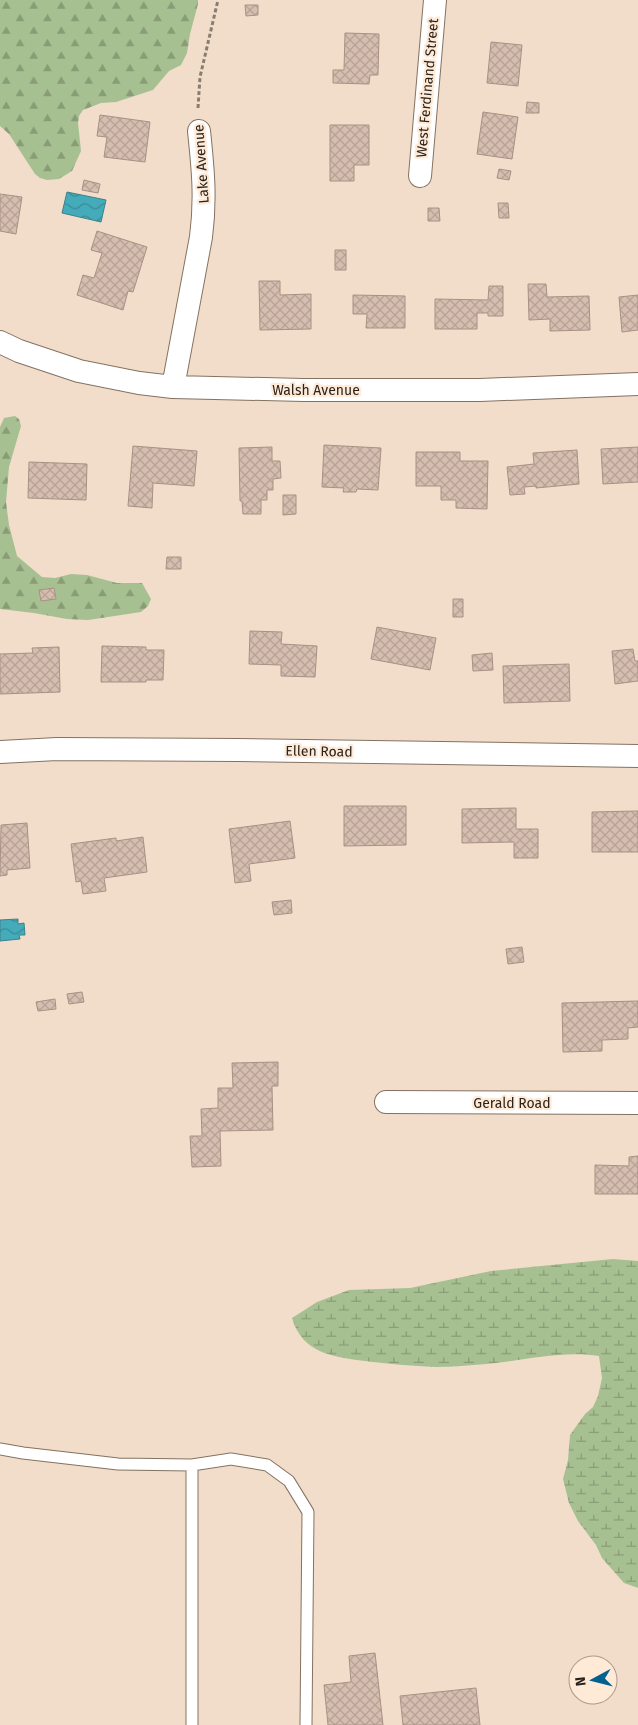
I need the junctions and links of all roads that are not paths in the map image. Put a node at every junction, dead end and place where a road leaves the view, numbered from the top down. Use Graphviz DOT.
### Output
graph roads {
  1 [pos="435,0"];
  2 [pos="199,131"];
  3 [pos="420,176"];
  4 [pos="0,342"];
  5 [pos="638,384"];
  6 [pos="173,387"];
  7 [pos="0,752"];
  8 [pos="638,756"];
  9 [pos="386,1102"];
  10 [pos="638,1104"];
  11 [pos="0,1449"];
  12 [pos="192,1465"];
  13 [pos="192,1725"];
  14 [pos="306,1725"];
  1 -- 3 [label="street, West Ferdinand Street"];
  2 -- 6 [label="street, Lake Avenue"];
  4 -- 6 [label="street, Walsh Avenue"];
  5 -- 6 [label="street, Walsh Avenue"];
  7 -- 8 [label="street, Ellen Road"];
  9 -- 10 [label="street, Gerald Road"];
  11 -- 12 [label="lane"];
  12 -- 13 [label="lane"];
  12 -- 14 [label="lane"];
}
